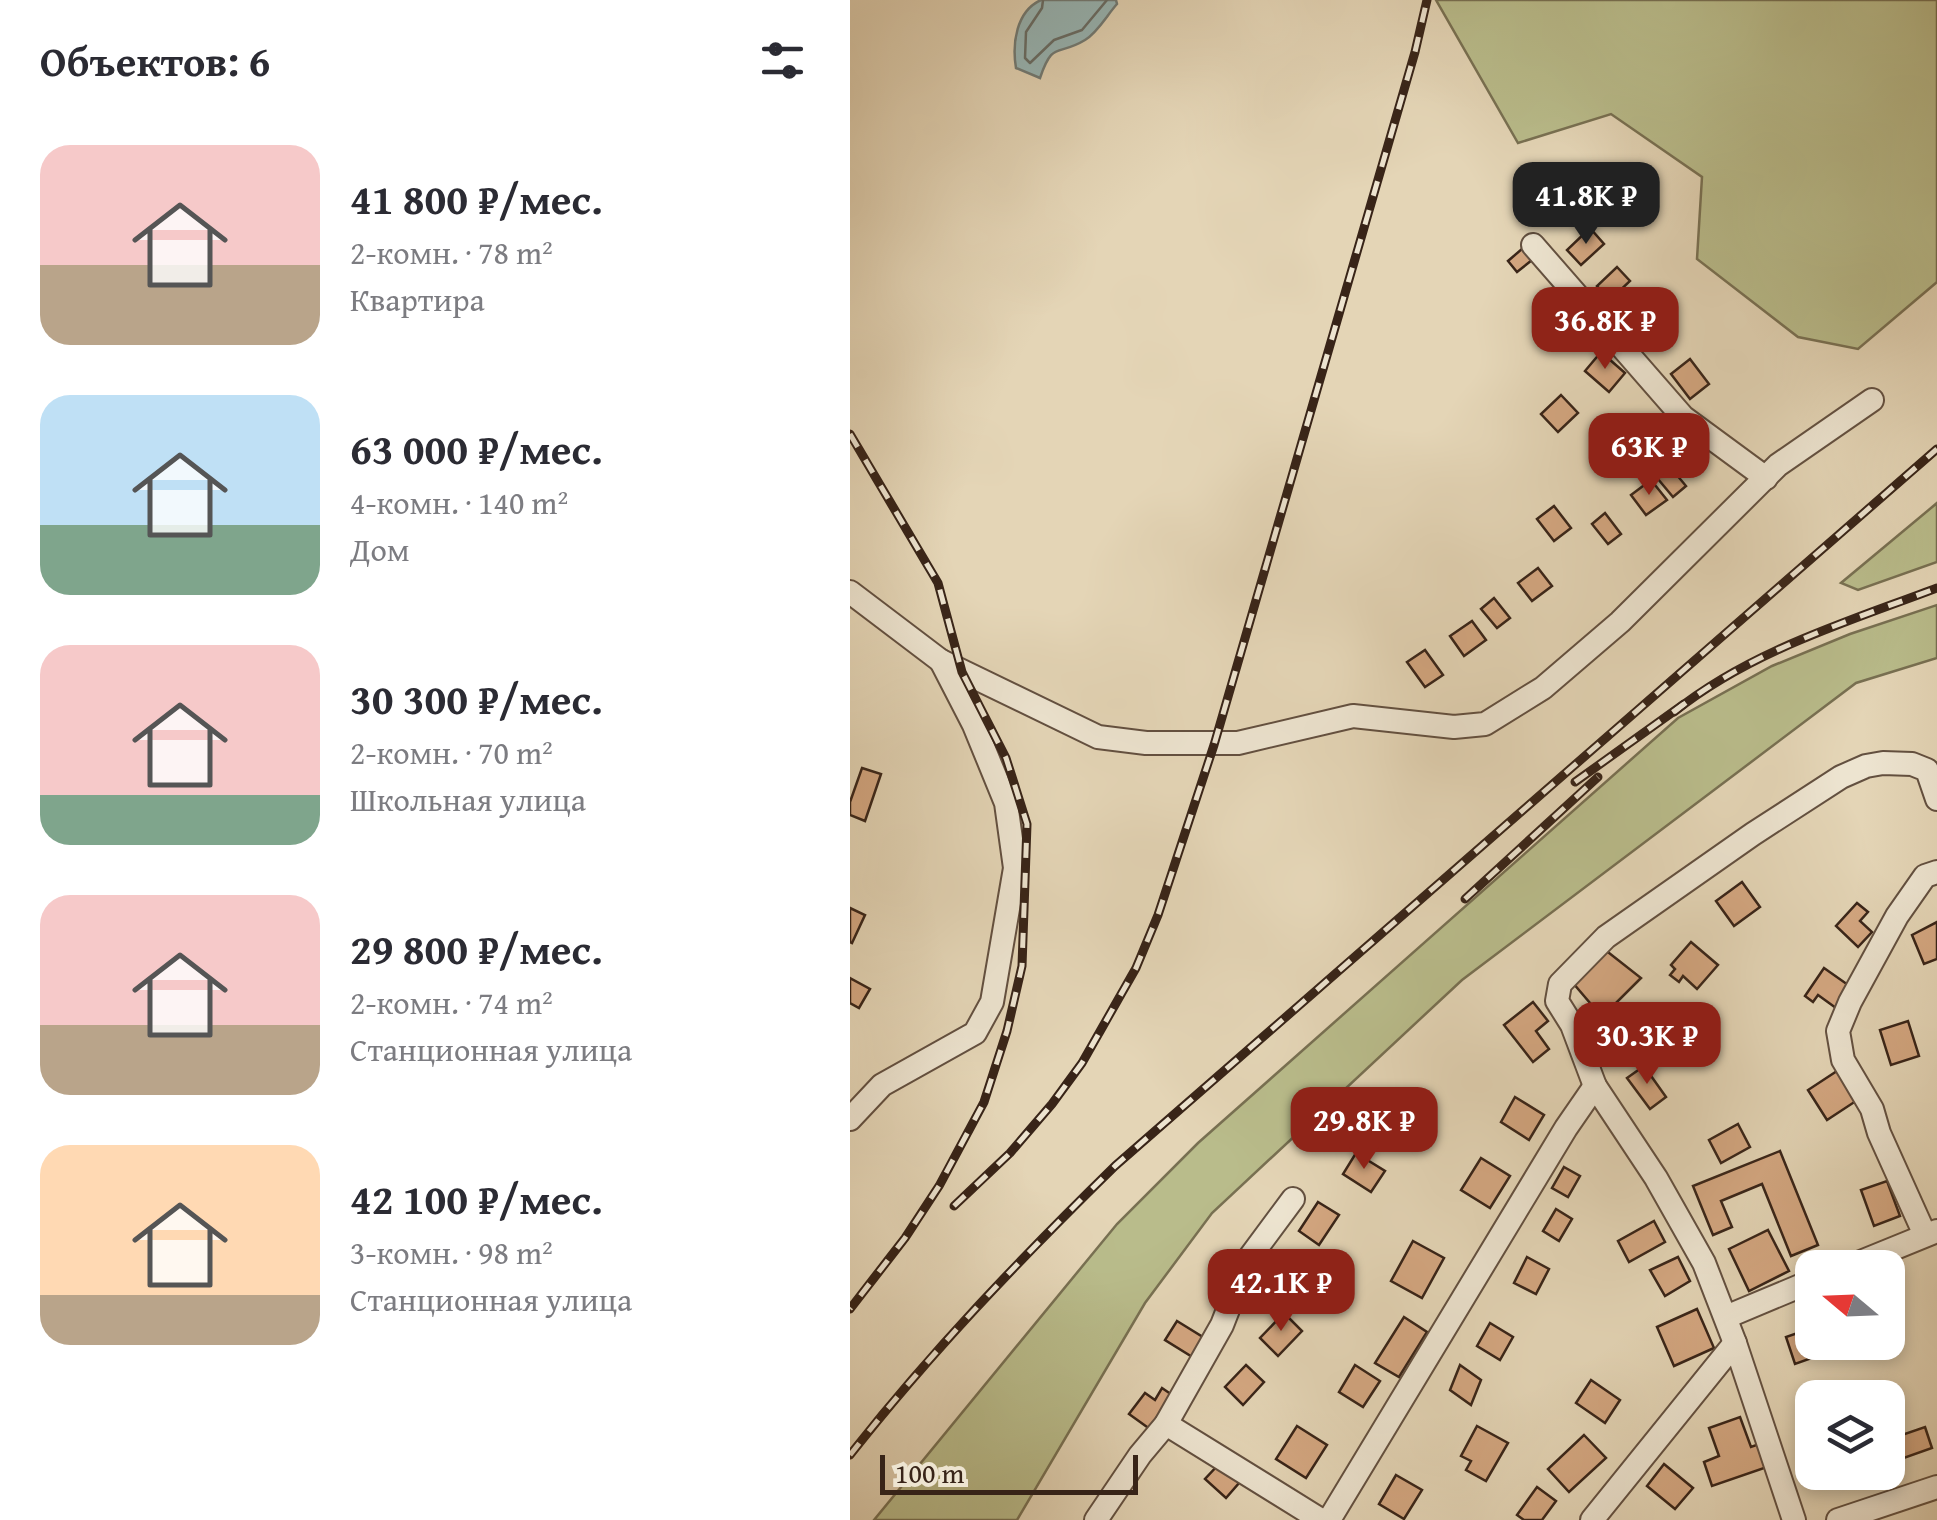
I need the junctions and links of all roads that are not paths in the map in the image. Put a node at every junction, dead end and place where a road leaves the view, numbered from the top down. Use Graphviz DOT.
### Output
graph roads {
  1 [pos="1533,245"];
  2 [pos="1872,400"];
  3 [pos="1766,478"];
  4 [pos="850,592"];
  5 [pos="941,661"];
  6 [pos="1937,800"];
  7 [pos="1937,872"];
  8 [pos="1596,1086"];
  9 [pos="850,1119"];
  10 [pos="1293,1199"];
  11 [pos="1931,1233"];
  12 [pos="1890,1250"];
  13 [pos="1795,1288"];
  14 [pos="1726,1317"];
  15 [pos="1735,1343"];
  16 [pos="1166,1424"];
  17 [pos="1937,1487"];
  18 [pos="1096,1520"];
  19 [pos="1322,1520"];
  20 [pos="1329,1520"];
  21 [pos="1592,1520"];
  22 [pos="1794,1520"];
  23 [pos="1838,1520"];
  1 -- 3 [label="street"];
  2 -- 3 [label="street"];
  3 -- 5 [label="street"];
  4 -- 5 [label="street"];
  5 -- 9 [label="street"];
  6 -- 8 [label="street"];
  7 -- 11 [label="street"];
  8 -- 14 [label="street"];
  8 -- 20 [label="street"];
  10 -- 16 [label="street"];
  11 -- 12 [label="street"];
  13 -- 14 [label="street"];
  14 -- 15 [label="street"];
  15 -- 21 [label="street"];
  15 -- 22 [label="street"];
  16 -- 18 [label="street"];
  16 -- 19 [label="street"];
  17 -- 23 [label="street"];
}
